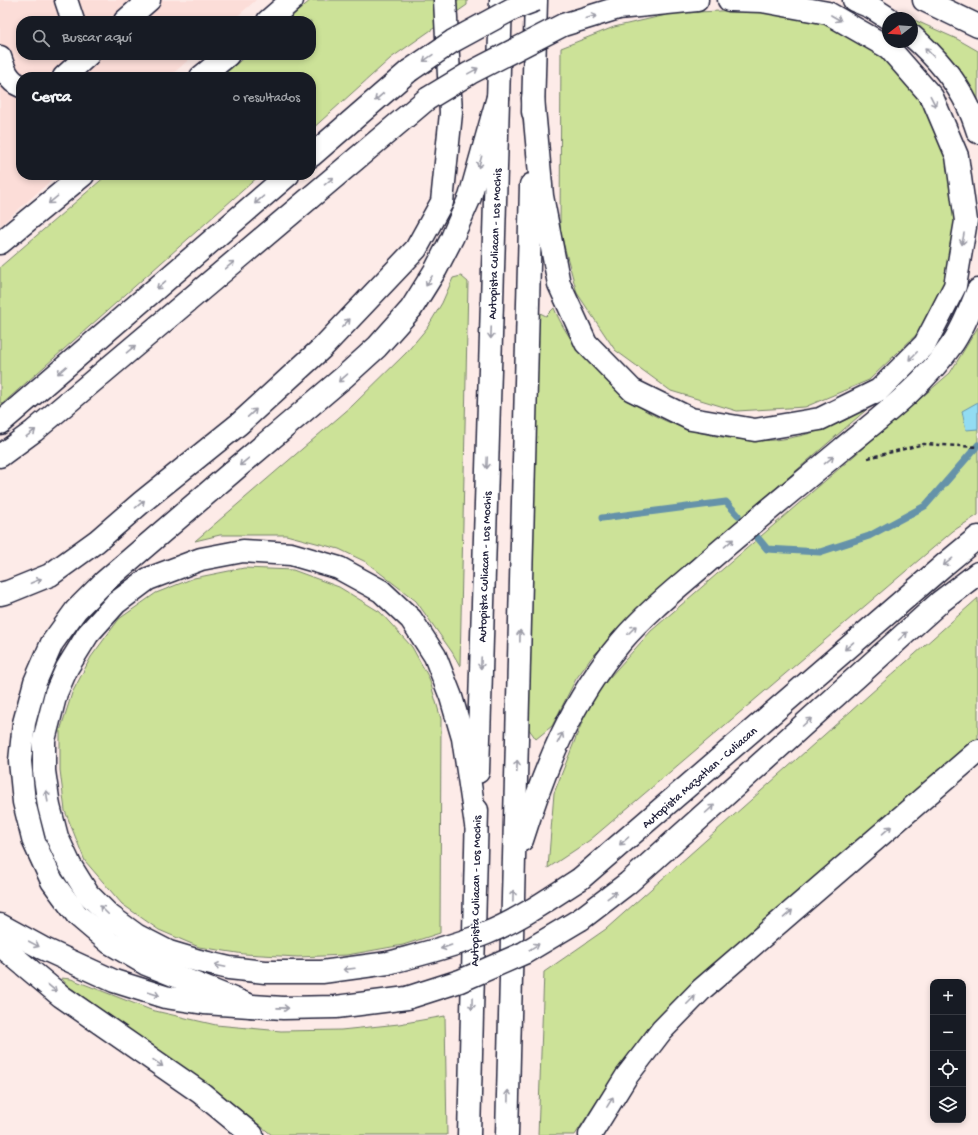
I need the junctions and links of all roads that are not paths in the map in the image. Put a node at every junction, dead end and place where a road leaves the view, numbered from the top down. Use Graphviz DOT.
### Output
graph roads {
  1 [pos="66,0"];
  2 [pos="292,0"];
  3 [pos="445,0"];
  4 [pos="501,0"];
  5 [pos="536,0"];
  6 [pos="697,0"];
  7 [pos="729,0"];
  8 [pos="854,0"];
  9 [pos="924,0"];
  10 [pos="145,2"];
  11 [pos="882,14"];
  12 [pos="71,16"];
  13 [pos="131,16"];
  14 [pos="274,16"];
  15 [pos="978,26"];
  16 [pos="918,41"];
  17 [pos="0,57"];
  18 [pos="82,60"];
  19 [pos="222,60"];
  20 [pos="69,72"];
  21 [pos="208,72"];
  22 [pos="16,84"];
  23 [pos="498,97"];
  24 [pos="533,98"];
  25 [pos="978,132"];
  26 [pos="316,152"];
  27 [pos="77,180"];
  28 [pos="282,180"];
  29 [pos="0,243"];
  30 [pos="978,290"];
  31 [pos="0,423"];
  32 [pos="0,456"];
  33 [pos="978,537"];
  34 [pos="978,573"];
  35 [pos="0,594"];
  36 [pos="978,751"];
  37 [pos="476,825"];
  38 [pos="514,866"];
  39 [pos="0,925"];
  40 [pos="0,945"];
  41 [pos="251,1006"];
  42 [pos="252,1135"];
  43 [pos="469,1135"];
  44 [pos="507,1135"];
  45 [pos="590,1135"];
  1 -- 12 [label="main road"];
  2 -- 14 [label="main road"];
  35 -- 3 [label="main road, one-way"];
  4 -- 23 [label="main road, Autopista Culiacan - Los Mochis"];
  5 -- 24 [label="main road"];
  5 -- 26 [label="main road, one-way, bridge"];
  32 -- 6 [label="main road, one-way, bridge"];
  7 -- 24 [label="main road, one-way"];
  8 -- 11 [label="main road"];
  9 -- 15 [label="main road"];
  10 -- 13 [label="main road"];
  25 -- 16 [label="main road, one-way"];
  17 -- 22 [label="main road"];
  18 -- 20 [label="main road"];
  19 -- 21 [label="main road"];
  23 -- 37 [label="main road, Autopista Culiacan - Los Mochis, one-way"];
  23 -- 41 [label="main road, one-way"];
  38 -- 24 [label="main road, one-way"];
  27 -- 29 [label="main road, one-way"];
  28 -- 31 [label="main road, one-way"];
  38 -- 30 [label="main road, one-way"];
  33 -- 37 [label="main road, Autopista Mazatlan - Culiacan, one-way, bridge"];
  41 -- 34 [label="main road, one-way, bridge"];
  45 -- 36 [label="main road, one-way"];
  37 -- 43 [label="main road, Autopista Culiacan - Los Mochis, one-way"];
  44 -- 38 [label="main road, one-way"];
  39 -- 41 [label="main road, one-way"];
  40 -- 42 [label="main road, one-way"];
}
